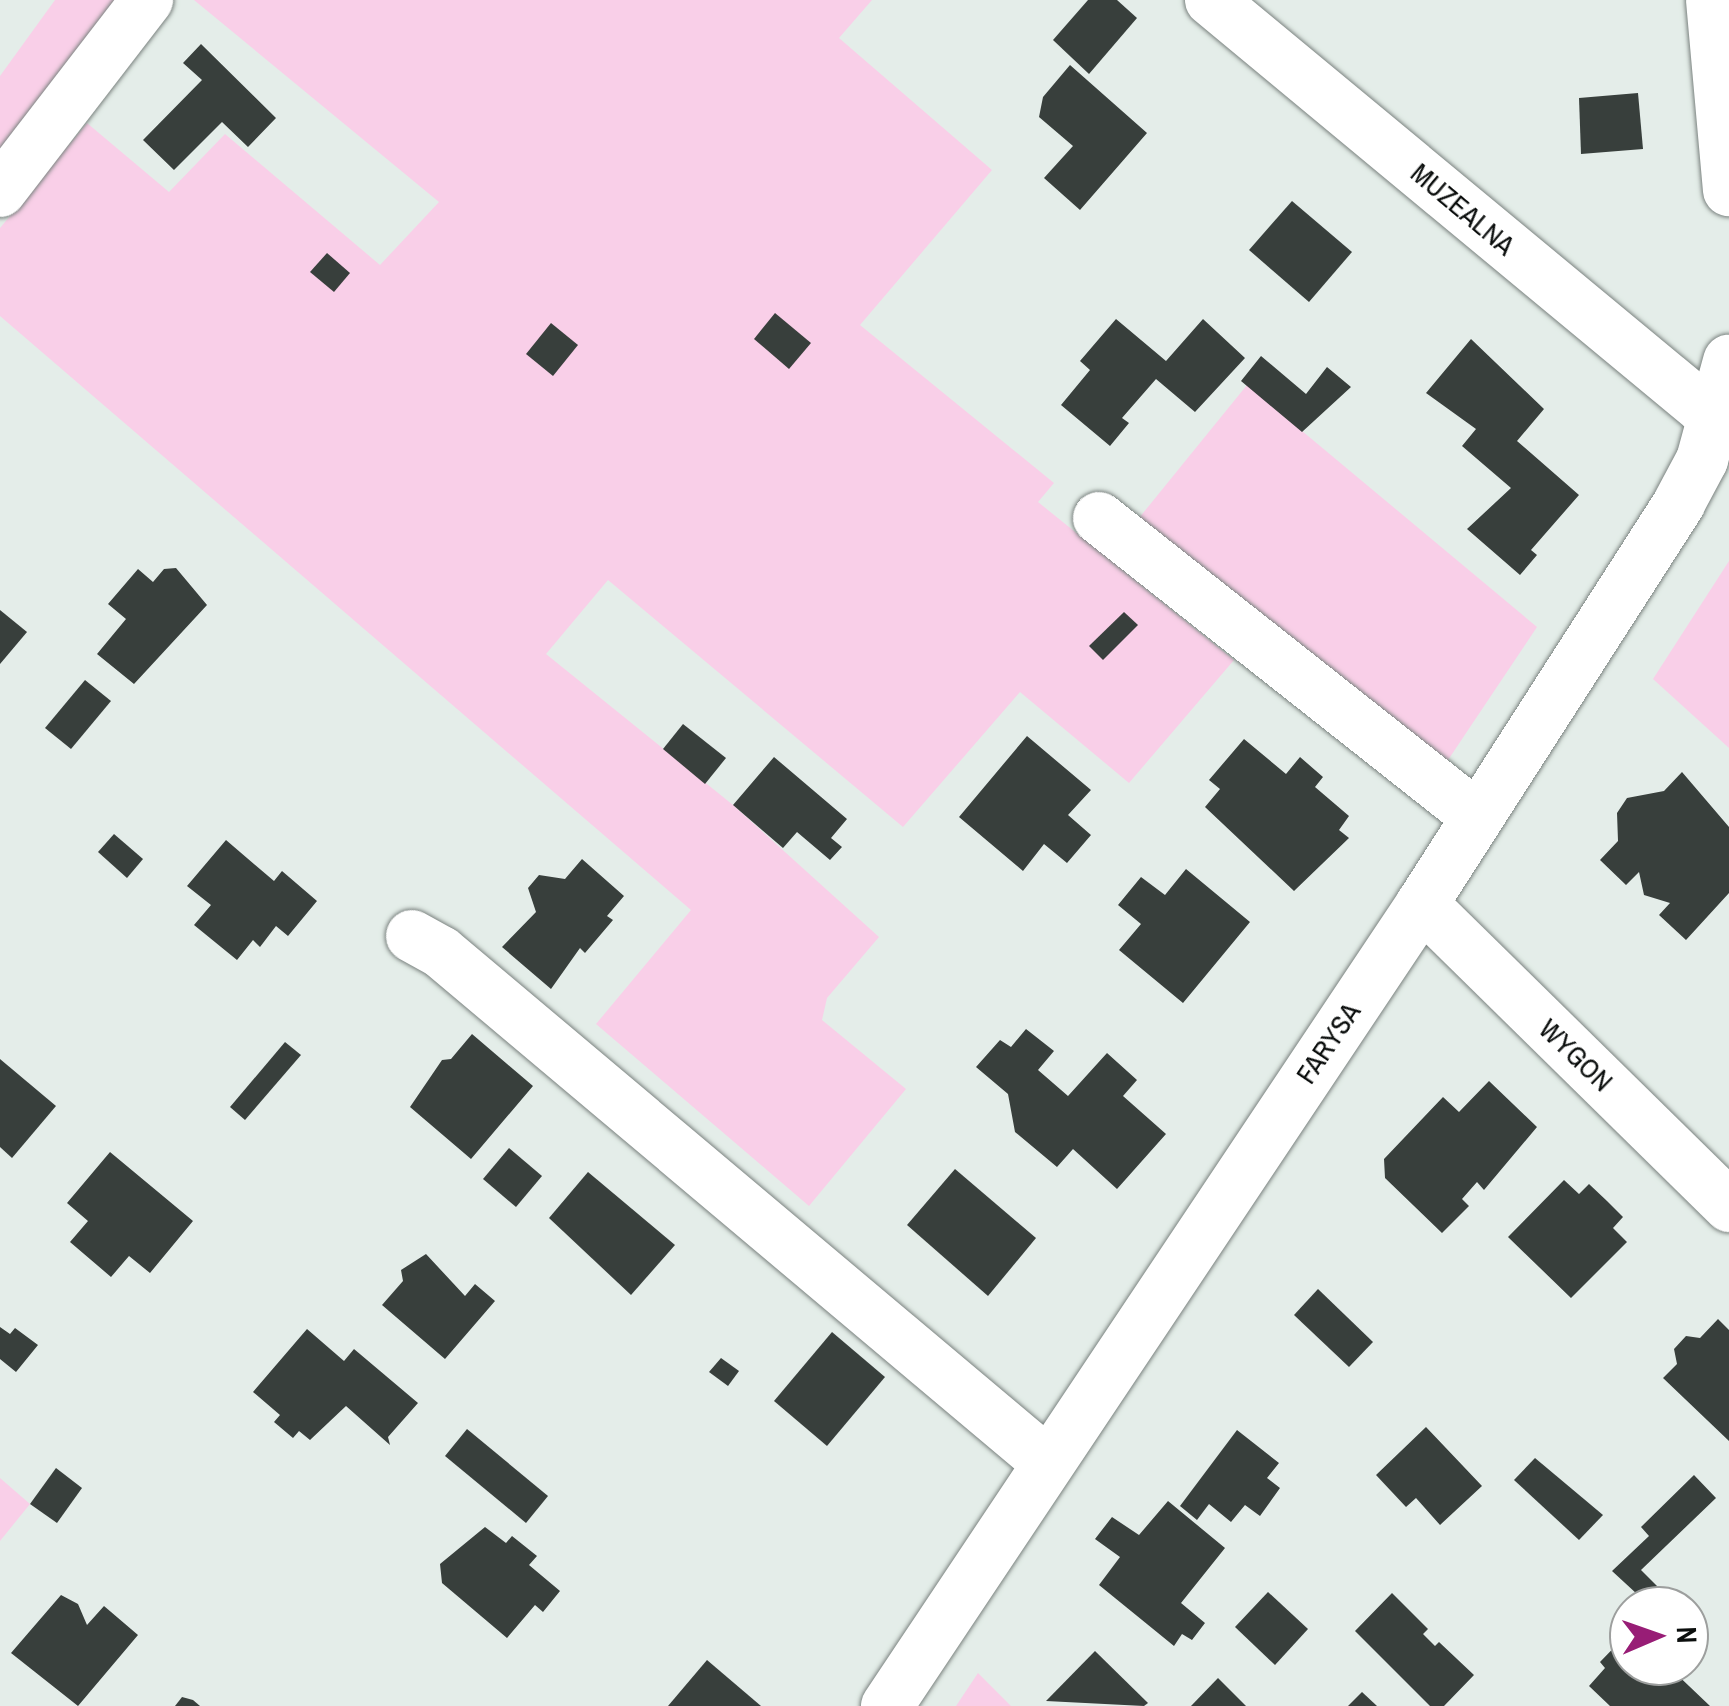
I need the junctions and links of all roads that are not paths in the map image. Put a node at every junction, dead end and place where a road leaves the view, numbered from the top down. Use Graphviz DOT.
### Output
graph roads {
  1 [pos="147,0"];
  2 [pos="1212,0"];
  3 [pos="1712,0"];
  4 [pos="1725,88"];
  5 [pos="1729,190"];
  6 [pos="0,191"];
  7 [pos="1729,361"];
  8 [pos="1716,418"];
  9 [pos="1099,518"];
  10 [pos="1477,817"];
  11 [pos="1422,904"];
  12 [pos="412,936"];
  13 [pos="1729,1206"];
  14 [pos="1048,1463"];
  15 [pos="887,1706"];
  1 -- 6 [label="street"];
  2 -- 8 [label="street, MUZEALNA"];
  3 -- 4 [label="street"];
  4 -- 5 [label="street"];
  7 -- 8 [label="street, FARYSA"];
  8 -- 10 [label="street, FARYSA"];
  9 -- 10 [label="street"];
  10 -- 11 [label="street, FARYSA"];
  11 -- 13 [label="street, WYGON"];
  11 -- 14 [label="street, FARYSA"];
  12 -- 14 [label="street"];
  14 -- 15 [label="street, FARYSA"];
}
